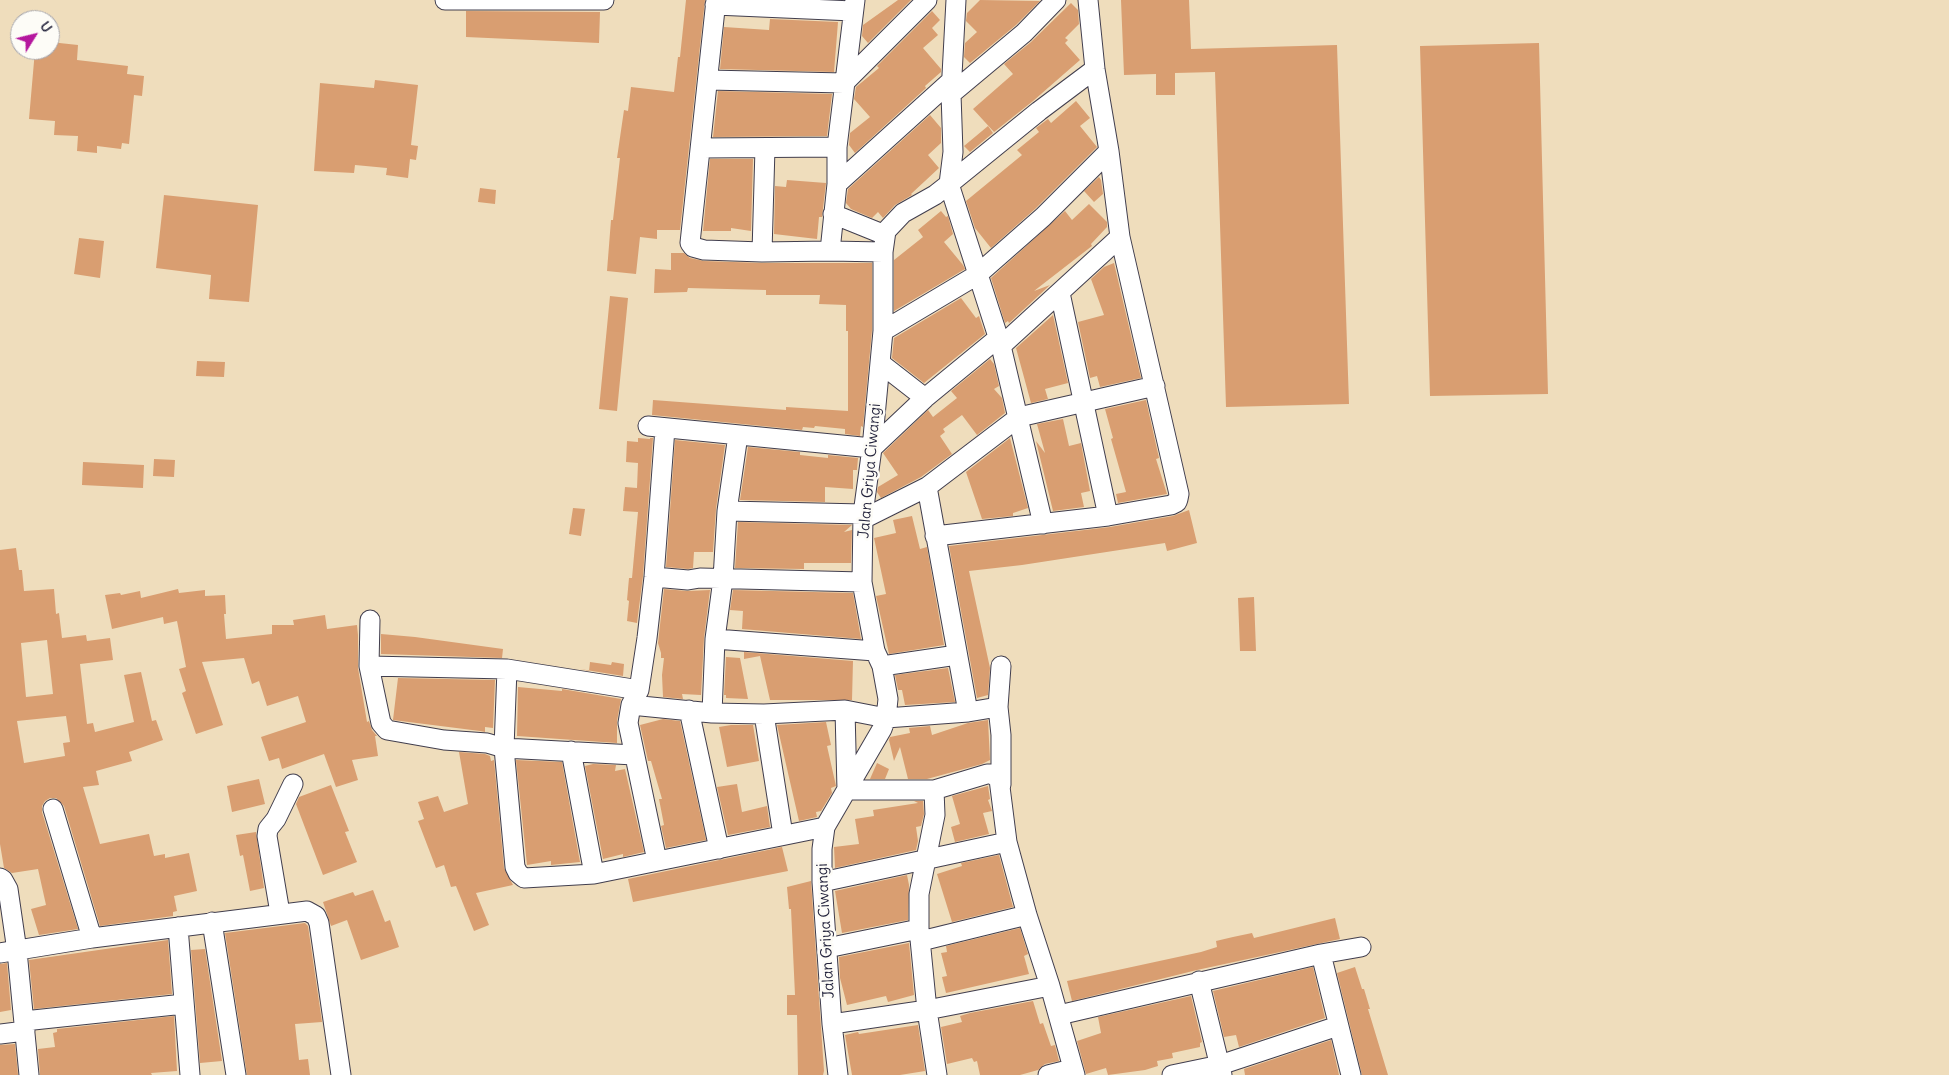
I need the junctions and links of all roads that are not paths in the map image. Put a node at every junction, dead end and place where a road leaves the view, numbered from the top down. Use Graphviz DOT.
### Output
graph roads {
  1 [pos="445,0"];
  2 [pos="604,0"];
  3 [pos="927,0"];
  4 [pos="956,0"];
  5 [pos="1056,0"];
  6 [pos="1088,0"];
  7 [pos="716,3"];
  8 [pos="854,5"];
  9 [pos="1095,69"];
  10 [pos="708,80"];
  11 [pos="844,82"];
  12 [pos="951,88"];
  13 [pos="837,147"];
  14 [pos="701,148"];
  15 [pos="764,148"];
  16 [pos="1109,151"];
  17 [pos="837,184"];
  18 [pos="949,184"];
  19 [pos="833,214"];
  20 [pos="1120,237"];
  21 [pos="884,244"];
  22 [pos="830,250"];
  23 [pos="762,252"];
  24 [pos="977,275"];
  25 [pos="1060,293"];
  26 [pos="883,331"];
  27 [pos="999,342"];
  28 [pos="880,363"];
  29 [pos="1155,386"];
  30 [pos="925,398"];
  31 [pos="1084,404"];
  32 [pos="1019,417"];
  33 [pos="738,435"];
  34 [pos="872,448"];
  35 [pos="927,487"];
  36 [pos="727,511"];
  37 [pos="863,516"];
  38 [pos="1108,516"];
  39 [pos="1043,524"];
  40 [pos="935,536"];
  41 [pos="654,577"];
  42 [pos="723,579"];
  43 [pos="862,582"];
  44 [pos="370,620"];
  45 [pos="715,639"];
  46 [pos="957,655"];
  47 [pos="878,659"];
  48 [pos="369,666"];
  49 [pos="1001,666"];
  50 [pos="507,669"];
  51 [pos="635,697"];
  52 [pos="998,707"];
  53 [pos="689,710"];
  54 [pos="845,710"];
  55 [pos="968,712"];
  56 [pos="712,713"];
  57 [pos="764,714"];
  58 [pos="886,718"];
  59 [pos="504,748"];
  60 [pos="571,751"];
  61 [pos="634,755"];
  62 [pos="293,784"];
  63 [pos="1001,785"];
  64 [pos="847,790"];
  65 [pos="934,790"];
  66 [pos="53,810"];
  67 [pos="825,827"];
  68 [pos="783,834"];
  69 [pos="1007,842"];
  70 [pos="719,849"];
  71 [pos="926,860"];
  72 [pos="657,861"];
  73 [pos="594,874"];
  74 [pos="0,878"];
  75 [pos="822,882"];
  76 [pos="280,913"];
  77 [pos="1027,915"];
  78 [pos="212,922"];
  79 [pos="178,927"];
  80 [pos="920,935"];
  81 [pos="92,938"];
  82 [pos="1361,947"];
  83 [pos="827,948"];
  84 [pos="8,952"];
  85 [pos="1321,954"];
  86 [pos="1198,981"];
  87 [pos="1050,986"];
  88 [pos="184,1004"];
  89 [pos="927,1010"];
  90 [pos="1059,1015"];
  91 [pos="832,1024"];
  92 [pos="25,1026"];
  93 [pos="1338,1026"];
  94 [pos="0,1034"];
  95 [pos="1221,1070"];
  96 [pos="1074,1072"];
  97 [pos="30,1075"];
  98 [pos="190,1075"];
  99 [pos="236,1075"];
  100 [pos="341,1075"];
  101 [pos="838,1075"];
  102 [pos="937,1075"];
  103 [pos="1048,1075"];
  104 [pos="1172,1075"];
  105 [pos="1352,1075"];
  1 -- 2 [label="street"];
  3 -- 11 [label="street"];
  4 -- 12 [label="street"];
  5 -- 12 [label="street"];
  6 -- 9 [label="street"];
  7 -- 8 [label="street"];
  7 -- 10 [label="street"];
  8 -- 11 [label="street"];
  9 -- 16 [label="street"];
  9 -- 18 [label="street"];
  10 -- 11 [label="street"];
  10 -- 14 [label="street"];
  11 -- 13 [label="street"];
  12 -- 17 [label="street"];
  12 -- 18 [label="street"];
  13 -- 15 [label="street"];
  13 -- 17 [label="street"];
  14 -- 15 [label="street"];
  14 -- 23 [label="street"];
  15 -- 23 [label="street"];
  16 -- 20 [label="street"];
  16 -- 24 [label="street"];
  17 -- 19 [label="street"];
  18 -- 21 [label="street"];
  18 -- 24 [label="street"];
  19 -- 21 [label="street"];
  19 -- 22 [label="street"];
  20 -- 25 [label="street"];
  20 -- 29 [label="street"];
  21 -- 22 [label="street"];
  21 -- 26 [label="street, Jalan Griya Ciwangi"];
  22 -- 23 [label="street"];
  24 -- 26 [label="street"];
  24 -- 27 [label="street"];
  25 -- 27 [label="street"];
  25 -- 31 [label="street"];
  26 -- 28 [label="street, Jalan Griya Ciwangi"];
  27 -- 30 [label="street"];
  27 -- 32 [label="street"];
  28 -- 30 [label="street"];
  28 -- 34 [label="street, Jalan Griya Ciwangi"];
  29 -- 31 [label="street"];
  29 -- 38 [label="street"];
  30 -- 34 [label="street"];
  31 -- 32 [label="street"];
  31 -- 38 [label="street"];
  32 -- 35 [label="street"];
  32 -- 39 [label="street"];
  33 -- 34 [label="street"];
  33 -- 36 [label="street"];
  33 -- 41 [label="street"];
  34 -- 37 [label="street, Jalan Griya Ciwangi"];
  35 -- 37 [label="street"];
  35 -- 40 [label="street"];
  36 -- 37 [label="street"];
  36 -- 42 [label="street"];
  37 -- 43 [label="street, Jalan Griya Ciwangi"];
  38 -- 39 [label="street"];
  39 -- 40 [label="street"];
  40 -- 46 [label="street"];
  41 -- 42 [label="street"];
  41 -- 51 [label="street"];
  42 -- 43 [label="street"];
  42 -- 45 [label="street"];
  43 -- 47 [label="street, Jalan Griya Ciwangi"];
  44 -- 48 [label="street"];
  45 -- 47 [label="street"];
  45 -- 56 [label="street"];
  46 -- 47 [label="street"];
  46 -- 55 [label="street"];
  47 -- 58 [label="street, Jalan Griya Ciwangi"];
  48 -- 50 [label="street"];
  48 -- 59 [label="street"];
  49 -- 52 [label="street"];
  50 -- 51 [label="street"];
  50 -- 59 [label="street"];
  51 -- 53 [label="street"];
  51 -- 61 [label="street"];
  52 -- 55 [label="street"];
  52 -- 63 [label="street"];
  53 -- 56 [label="street"];
  53 -- 70 [label="street"];
  54 -- 57 [label="street"];
  54 -- 58 [label="street"];
  54 -- 64 [label="street"];
  55 -- 58 [label="street"];
  56 -- 57 [label="street"];
  57 -- 68 [label="street"];
  58 -- 64 [label="street, Jalan Griya Ciwangi"];
  59 -- 60 [label="street"];
  59 -- 73 [label="street"];
  60 -- 61 [label="street"];
  60 -- 73 [label="street"];
  61 -- 72 [label="street"];
  62 -- 76 [label="street"];
  63 -- 65 [label="street"];
  63 -- 69 [label="street"];
  64 -- 65 [label="street"];
  64 -- 67 [label="street, Jalan Griya Ciwangi"];
  65 -- 71 [label="street"];
  66 -- 81 [label="street"];
  67 -- 68 [label="street"];
  67 -- 75 [label="street, Jalan Griya Ciwangi"];
  68 -- 70 [label="street"];
  69 -- 71 [label="street"];
  69 -- 77 [label="street"];
  70 -- 72 [label="street"];
  71 -- 75 [label="street"];
  71 -- 80 [label="street"];
  72 -- 73 [label="street"];
  74 -- 84 [label="street"];
  75 -- 83 [label="street, Jalan Griya Ciwangi"];
  76 -- 78 [label="street"];
  76 -- 100 [label="street"];
  77 -- 80 [label="street"];
  77 -- 87 [label="street"];
  78 -- 79 [label="street"];
  78 -- 99 [label="street"];
  79 -- 81 [label="street"];
  79 -- 88 [label="street"];
  80 -- 83 [label="street"];
  80 -- 89 [label="street"];
  81 -- 84 [label="street"];
  82 -- 85 [label="street"];
  83 -- 91 [label="street, Jalan Griya Ciwangi"];
  84 -- 92 [label="street"];
  85 -- 86 [label="street"];
  85 -- 93 [label="street"];
  86 -- 90 [label="street"];
  86 -- 95 [label="street"];
  87 -- 89 [label="street"];
  87 -- 90 [label="street"];
  88 -- 92 [label="street"];
  88 -- 98 [label="street"];
  89 -- 91 [label="street"];
  89 -- 102 [label="street"];
  90 -- 96 [label="street"];
  91 -- 101 [label="street, Jalan Griya Ciwangi"];
  92 -- 94 [label="street"];
  92 -- 97 [label="street"];
  93 -- 95 [label="street"];
  93 -- 105 [label="street"];
  95 -- 104 [label="street"];
  96 -- 103 [label="street"];
}
